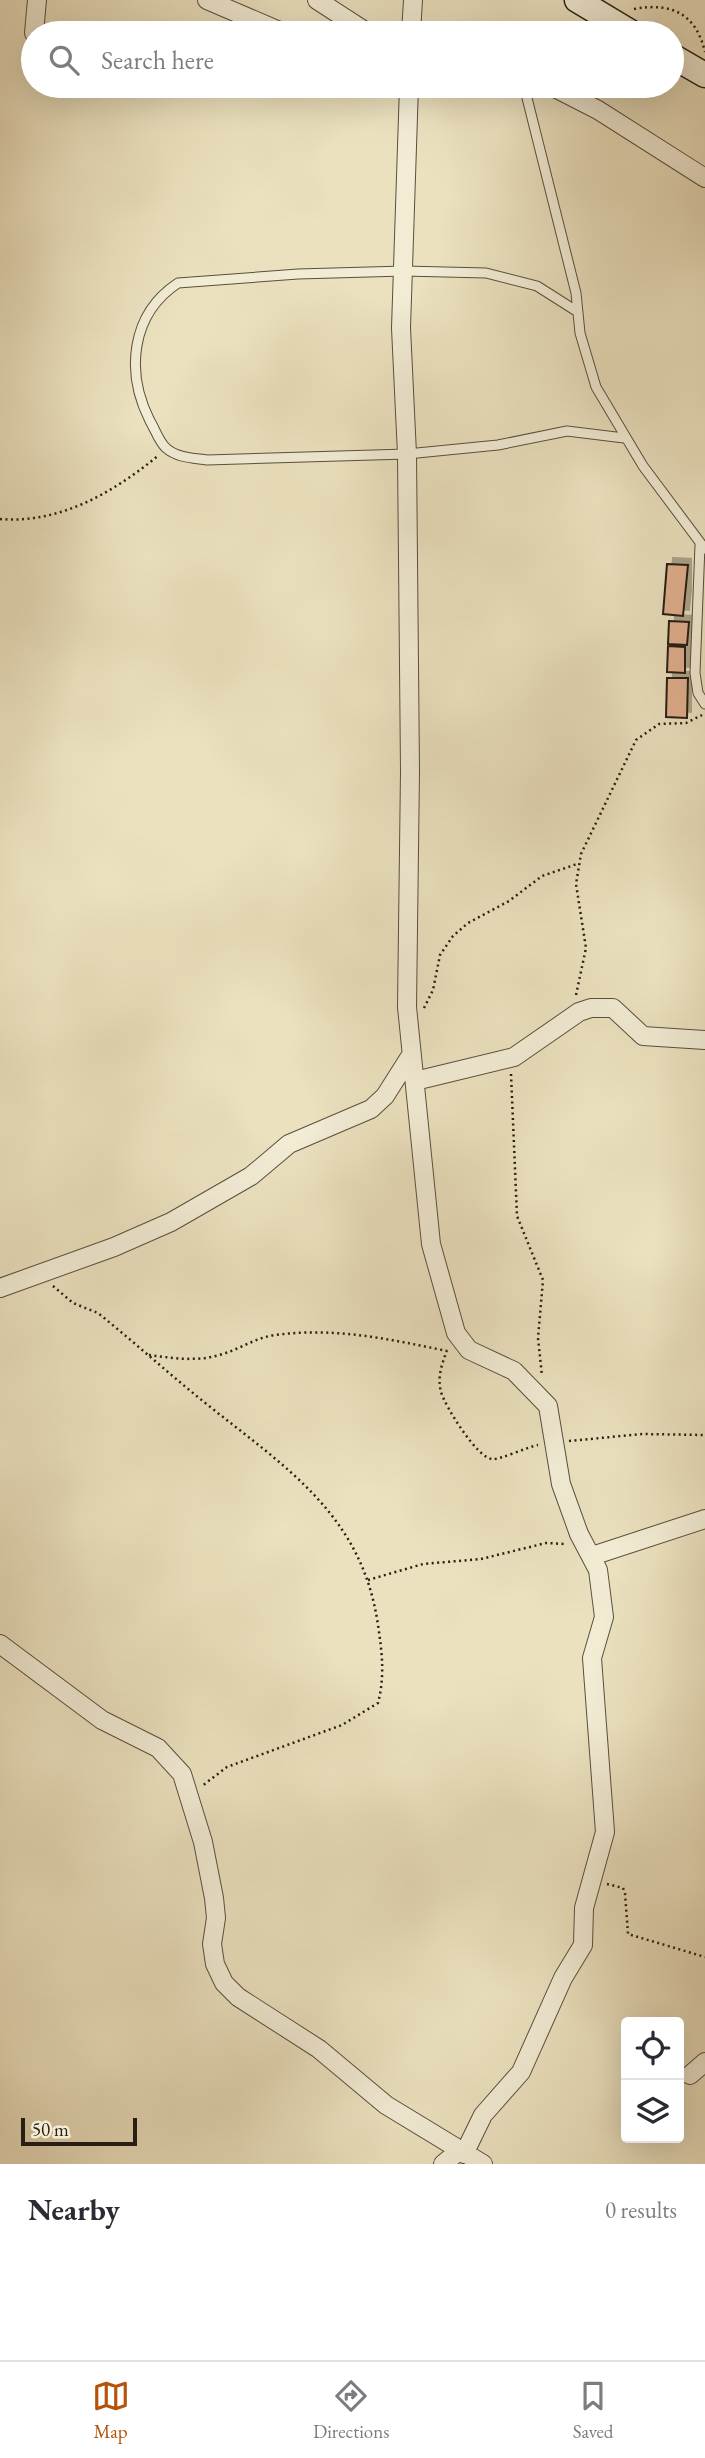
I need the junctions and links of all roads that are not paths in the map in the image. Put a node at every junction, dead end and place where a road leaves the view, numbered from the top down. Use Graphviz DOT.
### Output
graph roads {
  1 [pos="37,0"];
  2 [pos="207,0"];
  3 [pos="317,0"];
  4 [pos="413,0"];
  5 [pos="577,0"];
  6 [pos="35,21"];
  7 [pos="256,21"];
  8 [pos="349,21"];
  9 [pos="412,21"];
  10 [pos="622,21"];
  11 [pos="684,63"];
  12 [pos="705,75"];
  13 [pos="402,98"];
  14 [pos="409,98"];
  15 [pos="527,98"];
  16 [pos="574,98"];
  17 [pos="408,114"];
  18 [pos="705,178"];
  19 [pos="404,271"];
  20 [pos="578,312"];
  21 [pos="624,438"];
  22 [pos="407,454"];
  23 [pos="702,547"];
  24 [pos="705,704"];
  25 [pos="705,1040"];
  26 [pos="411,1055"];
  27 [pos="415,1081"];
  28 [pos="0,1287"];
  29 [pos="705,1519"];
  30 [pos="589,1551"];
  31 [pos="0,1644"];
  32 [pos="705,2062"];
  33 [pos="690,2075"];
  34 [pos="461,2152"];
  35 [pos="443,2164"];
  36 [pos="483,2164"];
  1 -- 6 [label="street"];
  2 -- 7 [label="street"];
  3 -- 8 [label="street"];
  4 -- 9 [label="street"];
  5 -- 10 [label="street"];
  11 -- 12 [label="street"];
  13 -- 17 [label="street"];
  14 -- 17 [label="street"];
  15 -- 20 [label="lane"];
  16 -- 18 [label="street"];
  17 -- 19 [label="street"];
  19 -- 20 [label="lane"];
  19 -- 22 [label="street"];
  19 -- 22 [label="lane"];
  20 -- 21 [label="lane"];
  21 -- 22 [label="lane"];
  21 -- 23 [label="lane"];
  22 -- 26 [label="street"];
  23 -- 24 [label="lane"];
  25 -- 27 [label="street"];
  26 -- 27 [label="street"];
  26 -- 28 [label="street"];
  27 -- 30 [label="street"];
  29 -- 30 [label="street"];
  30 -- 34 [label="street"];
  31 -- 34 [label="street"];
  32 -- 33 [label="street"];
  34 -- 35 [label="street"];
  34 -- 36 [label="street"];
}
